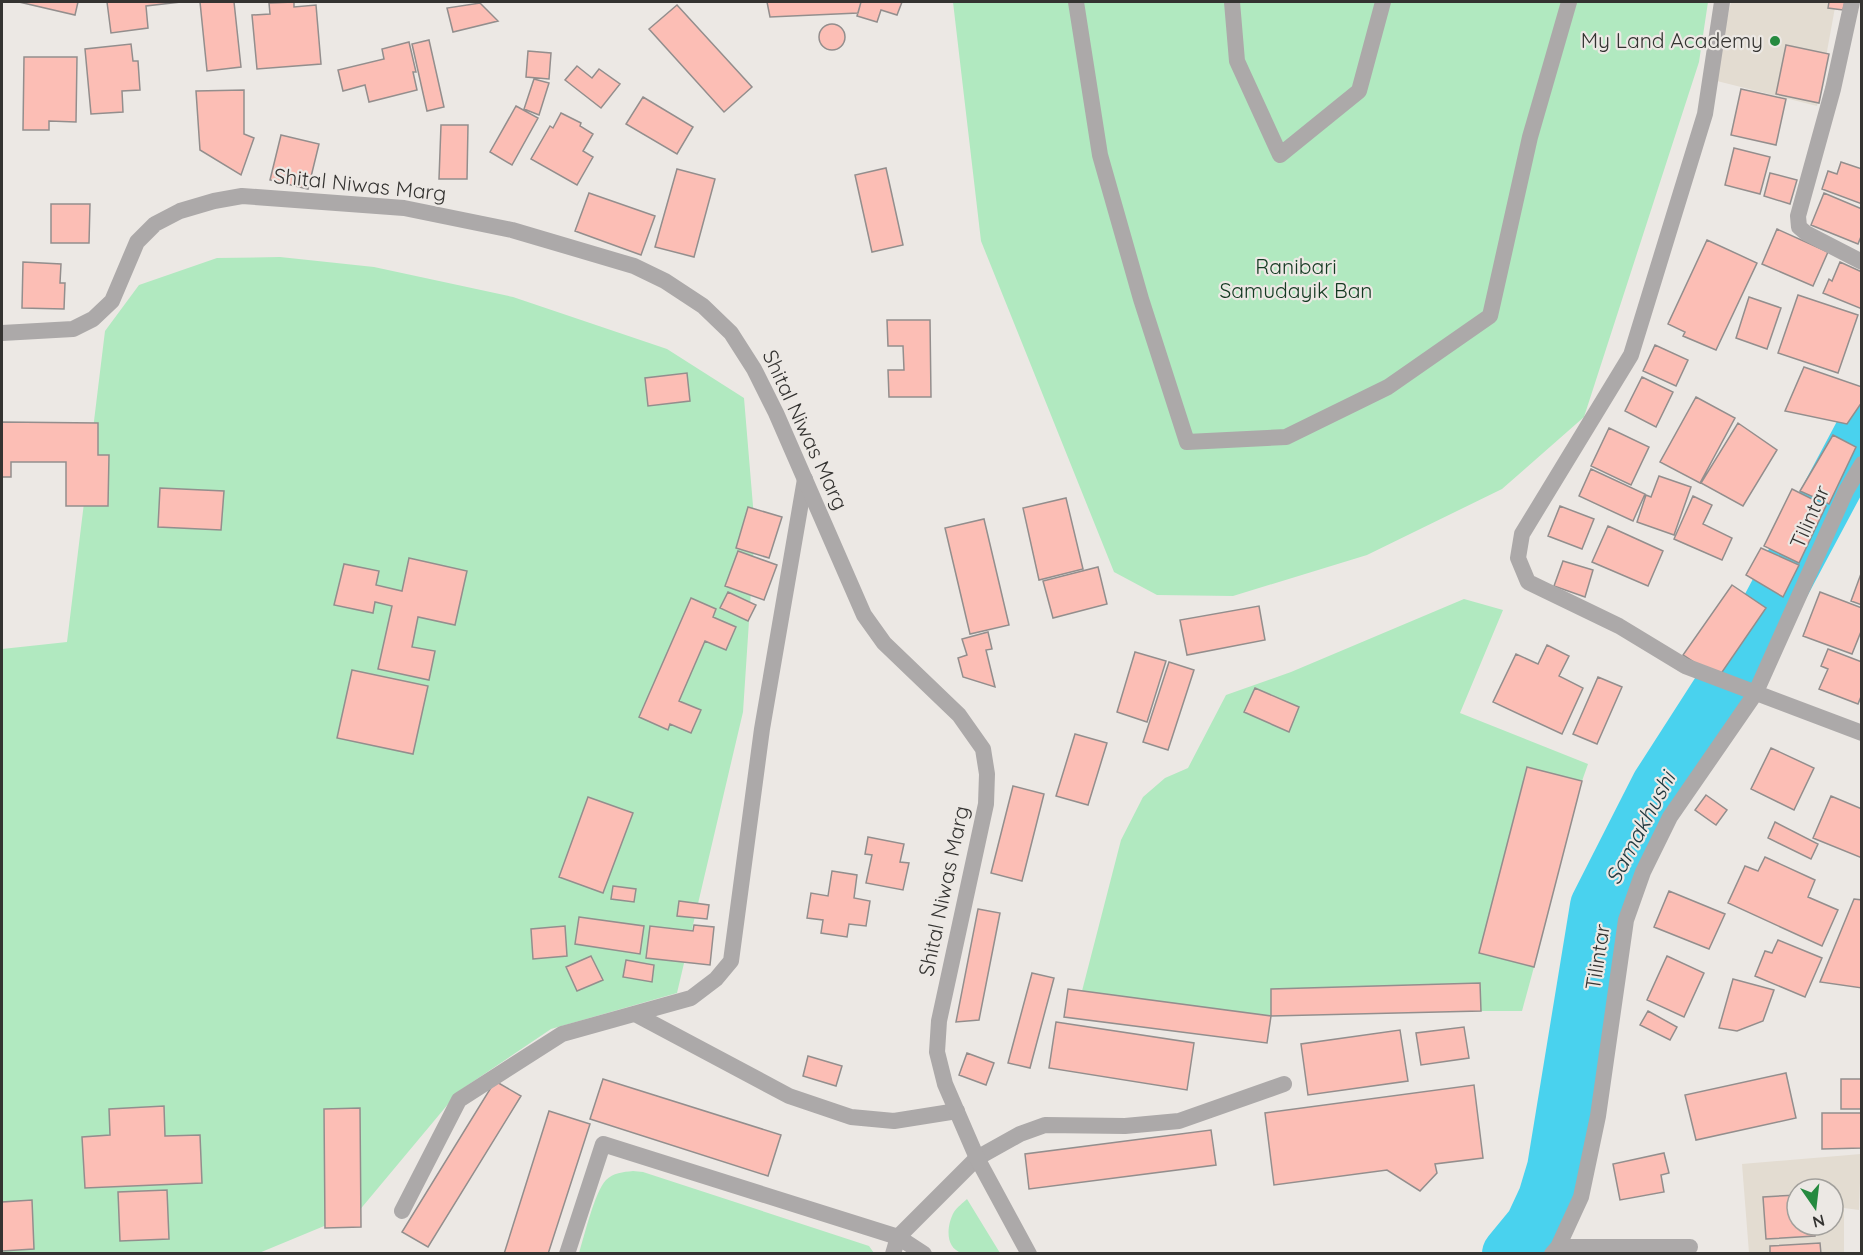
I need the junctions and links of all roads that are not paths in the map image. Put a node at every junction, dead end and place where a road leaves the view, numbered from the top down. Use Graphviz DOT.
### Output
graph roads {
  1 [pos="1076,2"];
  2 [pos="1233,2"];
  3 [pos="1383,2"];
  4 [pos="1569,2"];
  5 [pos="1722,2"];
  6 [pos="1852,2"];
  7 [pos="1862,262"];
  8 [pos="2,333"];
  9 [pos="1862,464"];
  10 [pos="805,479"];
  11 [pos="1755,694"];
  12 [pos="1862,733"];
  13 [pos="635,1014"];
  14 [pos="1284,1084"];
  15 [pos="957,1111"];
  16 [pos="977,1158"];
  17 [pos="402,1211"];
  18 [pos="895,1246"];
  19 [pos="1690,1247"];
  20 [pos="1555,1250"];
  21 [pos="567,1254"];
  22 [pos="924,1254"];
  23 [pos="1029,1254"];
  1 -- 4 [label="street"];
  2 -- 3 [label="street"];
  5 -- 11 [label="street"];
  6 -- 7 [label="street"];
  8 -- 10 [label="street, Shital Niwas Marg"];
  9 -- 11 [label="street, Tilintar"];
  10 -- 13 [label="street"];
  10 -- 15 [label="street, Shital Niwas Marg"];
  11 -- 12 [label="street"];
  11 -- 20 [label="street, Tilintar"];
  13 -- 15 [label="street"];
  13 -- 17 [label="street"];
  14 -- 16 [label="street"];
  15 -- 16 [label="street, Shital Niwas Marg"];
  16 -- 18 [label="street"];
  16 -- 23 [label="street, Shital Niwas Marg"];
  18 -- 21 [label="street"];
  18 -- 22 [label="street"];
  19 -- 20 [label="street"];
}
